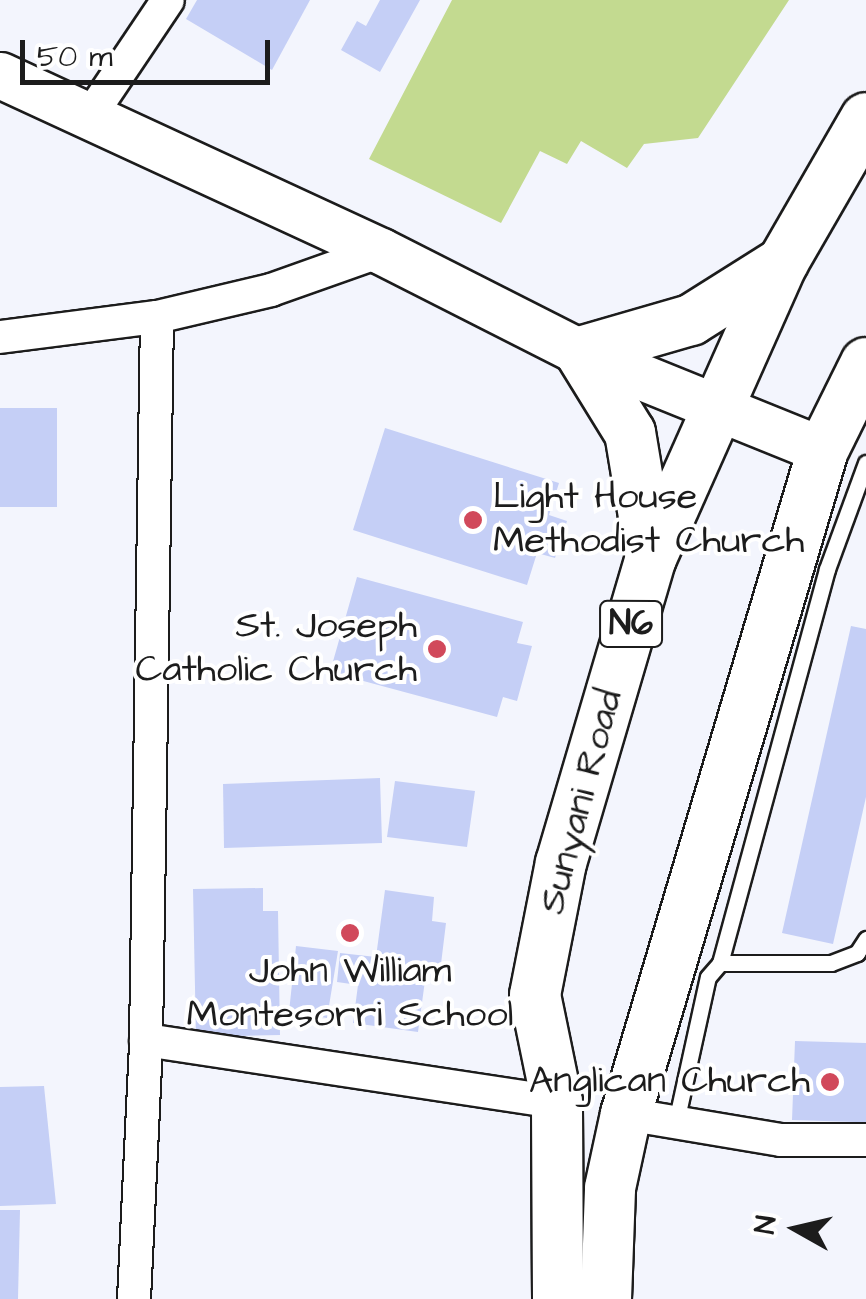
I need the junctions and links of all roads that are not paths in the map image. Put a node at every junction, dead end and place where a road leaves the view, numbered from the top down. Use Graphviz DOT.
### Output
graph roads {
  1 [pos="168,0"];
  2 [pos="0,75"];
  3 [pos="88,118"];
  4 [pos="866,118"];
  5 [pos="381,251"];
  6 [pos="783,262"];
  7 [pos="157,317"];
  8 [pos="0,337"];
  9 [pos="580,352"];
  10 [pos="866,363"];
  11 [pos="718,402"];
  12 [pos="844,457"];
  13 [pos="650,558"];
  14 [pos="866,938"];
  15 [pos="720,963"];
  16 [pos="146,1040"];
  17 [pos="557,1102"];
  18 [pos="626,1114"];
  19 [pos="675,1126"];
  20 [pos="866,1140"];
  21 [pos="134,1299"];
  22 [pos="558,1299"];
  23 [pos="606,1299"];
  1 -- 3 [label="street"];
  2 -- 3 [label="street"];
  3 -- 5 [label="street"];
  4 -- 6 [label="main road, Sunyani Road / N6"];
  5 -- 7 [label="street"];
  5 -- 9 [label="street"];
  6 -- 9 [label="main road"];
  6 -- 11 [label="main road, Sunyani Road / N6"];
  7 -- 8 [label="street"];
  7 -- 16 [label="street"];
  9 -- 11 [label="street"];
  9 -- 13 [label="main road"];
  10 -- 12 [label="main road"];
  11 -- 12 [label="street"];
  11 -- 13 [label="main road, Sunyani Road / N6"];
  12 -- 15 [label="lane"];
  12 -- 18 [label="main road"];
  13 -- 17 [label="main road, Sunyani Road / N6"];
  14 -- 15 [label="lane"];
  15 -- 19 [label="lane"];
  16 -- 17 [label="street"];
  16 -- 21 [label="street"];
  17 -- 22 [label="main road, Sunyani Road / N6"];
  18 -- 19 [label="street"];
  18 -- 23 [label="main road"];
  19 -- 20 [label="street"];
}
